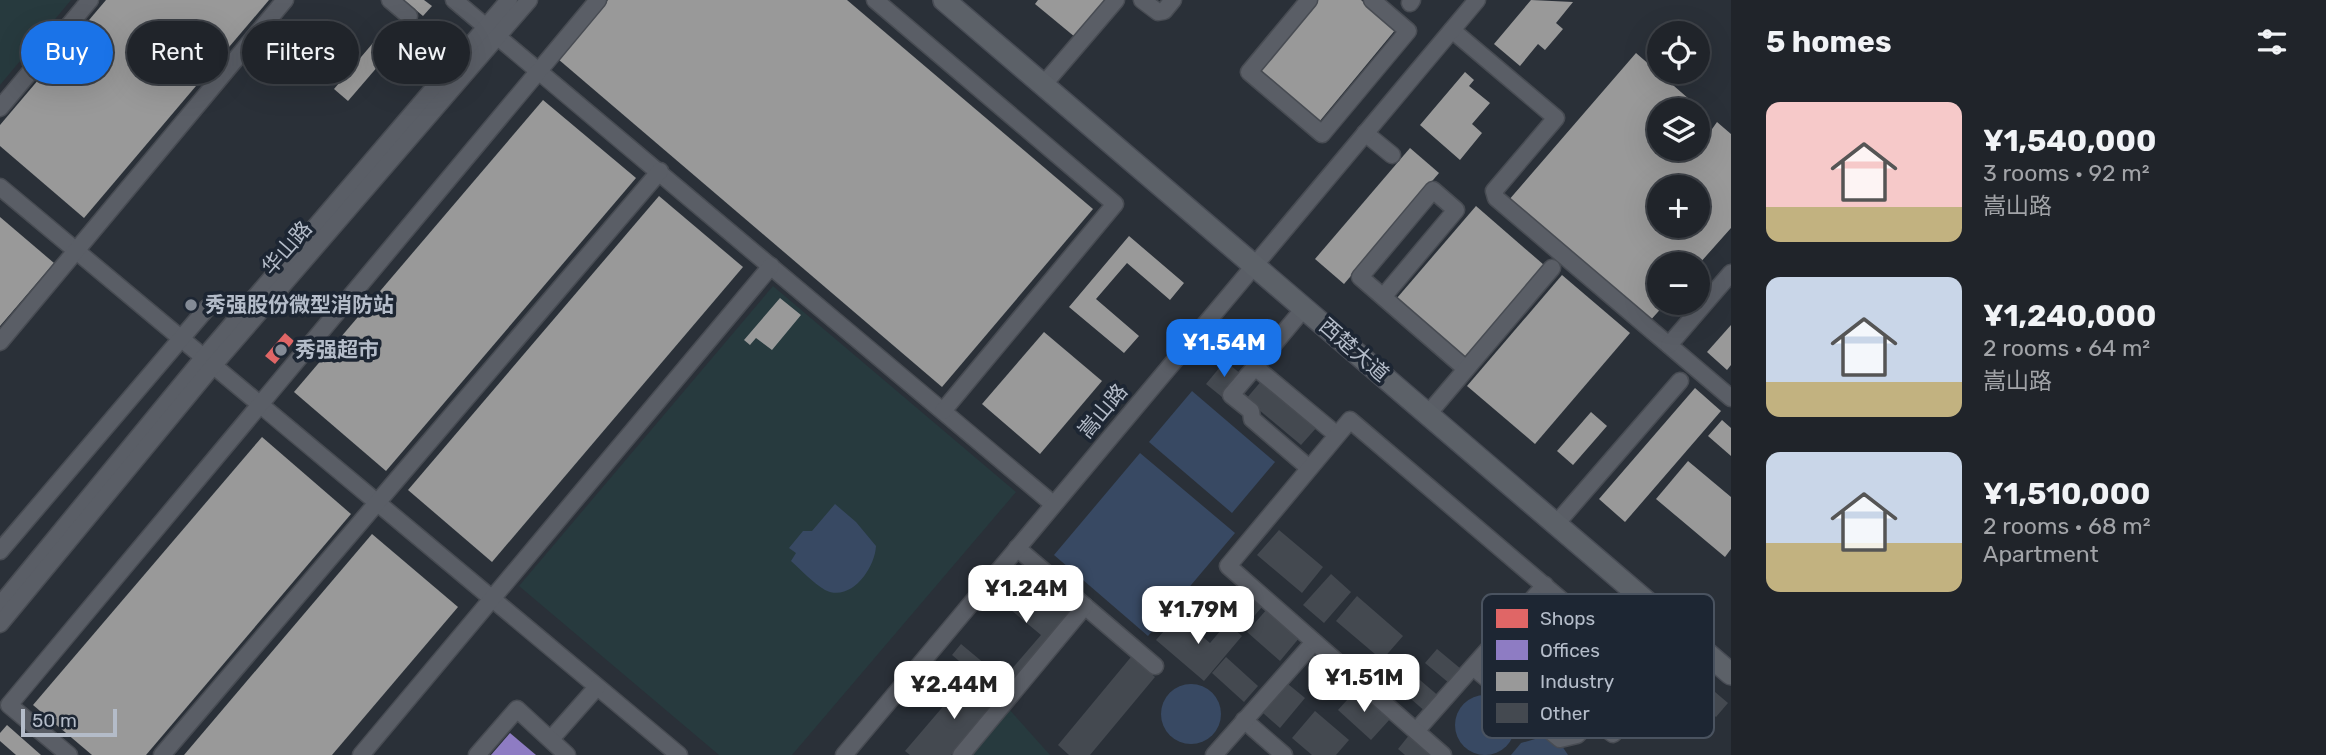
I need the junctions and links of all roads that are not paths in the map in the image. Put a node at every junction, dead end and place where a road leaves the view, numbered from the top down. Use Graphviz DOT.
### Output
graph roads {
  1 [pos="90,0"];
  2 [pos="285,0"];
  3 [pos="390,0"];
  4 [pos="454,0"];
  5 [pos="509,0"];
  6 [pos="529,0"];
  7 [pos="597,0"];
  8 [pos="875,0"];
  9 [pos="944,0"];
  10 [pos="1116,0"];
  11 [pos="1142,0"];
  12 [pos="1173,0"];
  13 [pos="1309,0"];
  14 [pos="1372,0"];
  15 [pos="1477,0"];
  16 [pos="409,16"];
  17 [pos="1452,30"];
  18 [pos="492,32"];
  19 [pos="537,70"];
  20 [pos="1374,73"];
  21 [pos="1044,85"];
  22 [pos="1398,93"];
  23 [pos="0,108"];
  24 [pos="1365,132"];
  25 [pos="1392,155"];
  26 [pos="660,172"];
  27 [pos="0,187"];
  28 [pos="1399,230"];
  29 [pos="1422,250"];
  30 [pos="77,252"];
  31 [pos="1254,263"];
  32 [pos="771,266"];
  33 [pos="1552,268"];
  34 [pos="1731,273"];
  35 [pos="1383,297"];
  36 [pos="208,307"];
  37 [pos="1305,307"];
  38 [pos="181,339"];
  39 [pos="0,342"];
  40 [pos="1669,345"];
  41 [pos="208,362"];
  42 [pos="1255,367"];
  43 [pos="1466,369"];
  44 [pos="1680,381"];
  45 [pos="1731,398"];
  46 [pos="261,406"];
  47 [pos="943,411"];
  48 [pos="1428,414"];
  49 [pos="1337,435"];
  50 [pos="1310,468"];
  51 [pos="377,503"];
  52 [pos="1053,504"];
  53 [pos="1556,524"];
  54 [pos="1017,548"];
  55 [pos="0,551"];
  56 [pos="1545,585"];
  57 [pos="1537,594"];
  58 [pos="1555,594"];
  59 [pos="1638,594"];
  60 [pos="493,600"];
  61 [pos="0,605"];
  62 [pos="1085,606"];
  63 [pos="0,624"];
  64 [pos="1314,642"];
  65 [pos="1482,657"];
  66 [pos="1155,666"];
  67 [pos="1473,667"];
  68 [pos="1482,674"];
  69 [pos="597,687"];
  70 [pos="1244,720"];
  71 [pos="1416,731"];
  72 [pos="551,739"];
  73 [pos="69,755"];
  74 [pos="162,755"];
  75 [pos="361,755"];
  76 [pos="477,755"];
  77 [pos="568,755"];
  78 [pos="678,755"];
  79 [pos="844,755"];
  80 [pos="961,755"];
  81 [pos="1214,755"];
  82 [pos="1284,755"];
  83 [pos="1443,755"];
  1 -- 23 [label="street"];
  2 -- 30 [label="street"];
  3 -- 16 [label="street"];
  4 -- 18 [label="street"];
  5 -- 18 [label="street, 华山路"];
  6 -- 18 [label="street, 华山路"];
  7 -- 19 [label="street"];
  8 -- 47 [label="street"];
  9 -- 21 [label="main road, 西楚大道"];
  10 -- 21 [label="street"];
  11 -- 12 [label="street"];
  13 -- 20 [label="street"];
  14 -- 20 [label="street"];
  15 -- 17 [label="street, 嵩山路"];
  17 -- 22 [label="street, 嵩山路"];
  17 -- 40 [label="street"];
  18 -- 19 [label="street"];
  18 -- 41 [label="street, 华山路"];
  19 -- 26 [label="street"];
  19 -- 46 [label="street"];
  20 -- 22 [label="street"];
  21 -- 31 [label="main road, 西楚大道"];
  22 -- 24 [label="street, 嵩山路"];
  24 -- 25 [label="street"];
  24 -- 31 [label="street, 嵩山路"];
  26 -- 32 [label="street"];
  26 -- 51 [label="street"];
  27 -- 30 [label="street"];
  28 -- 29 [label="street"];
  28 -- 29 [label="street"];
  28 -- 35 [label="street"];
  29 -- 35 [label="street"];
  30 -- 38 [label="street"];
  30 -- 39 [label="street"];
  31 -- 37 [label="main road, 西楚大道"];
  31 -- 52 [label="street, 嵩山路"];
  32 -- 47 [label="street"];
  32 -- 60 [label="street"];
  33 -- 43 [label="street"];
  34 -- 40 [label="street"];
  35 -- 43 [label="street"];
  36 -- 38 [label="street"];
  37 -- 42 [label="street"];
  37 -- 48 [label="main road, 西楚大道"];
  38 -- 41 [label="street"];
  38 -- 55 [label="street"];
  40 -- 45 [label="street"];
  41 -- 46 [label="street"];
  41 -- 61 [label="street, 华山路"];
  41 -- 63 [label="street, 华山路"];
  42 -- 49 [label="street"];
  42 -- 50 [label="street"];
  43 -- 48 [label="street"];
  44 -- 53 [label="street"];
  46 -- 51 [label="street"];
  46 -- 73 [label="street"];
  47 -- 52 [label="street"];
  48 -- 53 [label="main road, 西楚大道"];
  49 -- 50 [label="street"];
  49 -- 56 [label="street"];
  50 -- 64 [label="street"];
  51 -- 60 [label="street"];
  51 -- 74 [label="street"];
  52 -- 54 [label="street, 嵩山路"];
  53 -- 59 [label="main road, 西楚大道"];
  54 -- 62 [label="street"];
  54 -- 79 [label="street, 嵩山路"];
  56 -- 57 [label="street"];
  56 -- 58 [label="street"];
  60 -- 69 [label="street"];
  60 -- 75 [label="street"];
  62 -- 66 [label="street"];
  62 -- 80 [label="street"];
  64 -- 70 [label="street"];
  64 -- 71 [label="street"];
  65 -- 67 [label="street"];
  67 -- 68 [label="street"];
  67 -- 71 [label="street"];
  69 -- 72 [label="street"];
  69 -- 78 [label="street"];
  70 -- 81 [label="street"];
  70 -- 82 [label="street"];
  71 -- 83 [label="street"];
  72 -- 76 [label="street"];
  72 -- 77 [label="street"];
}
